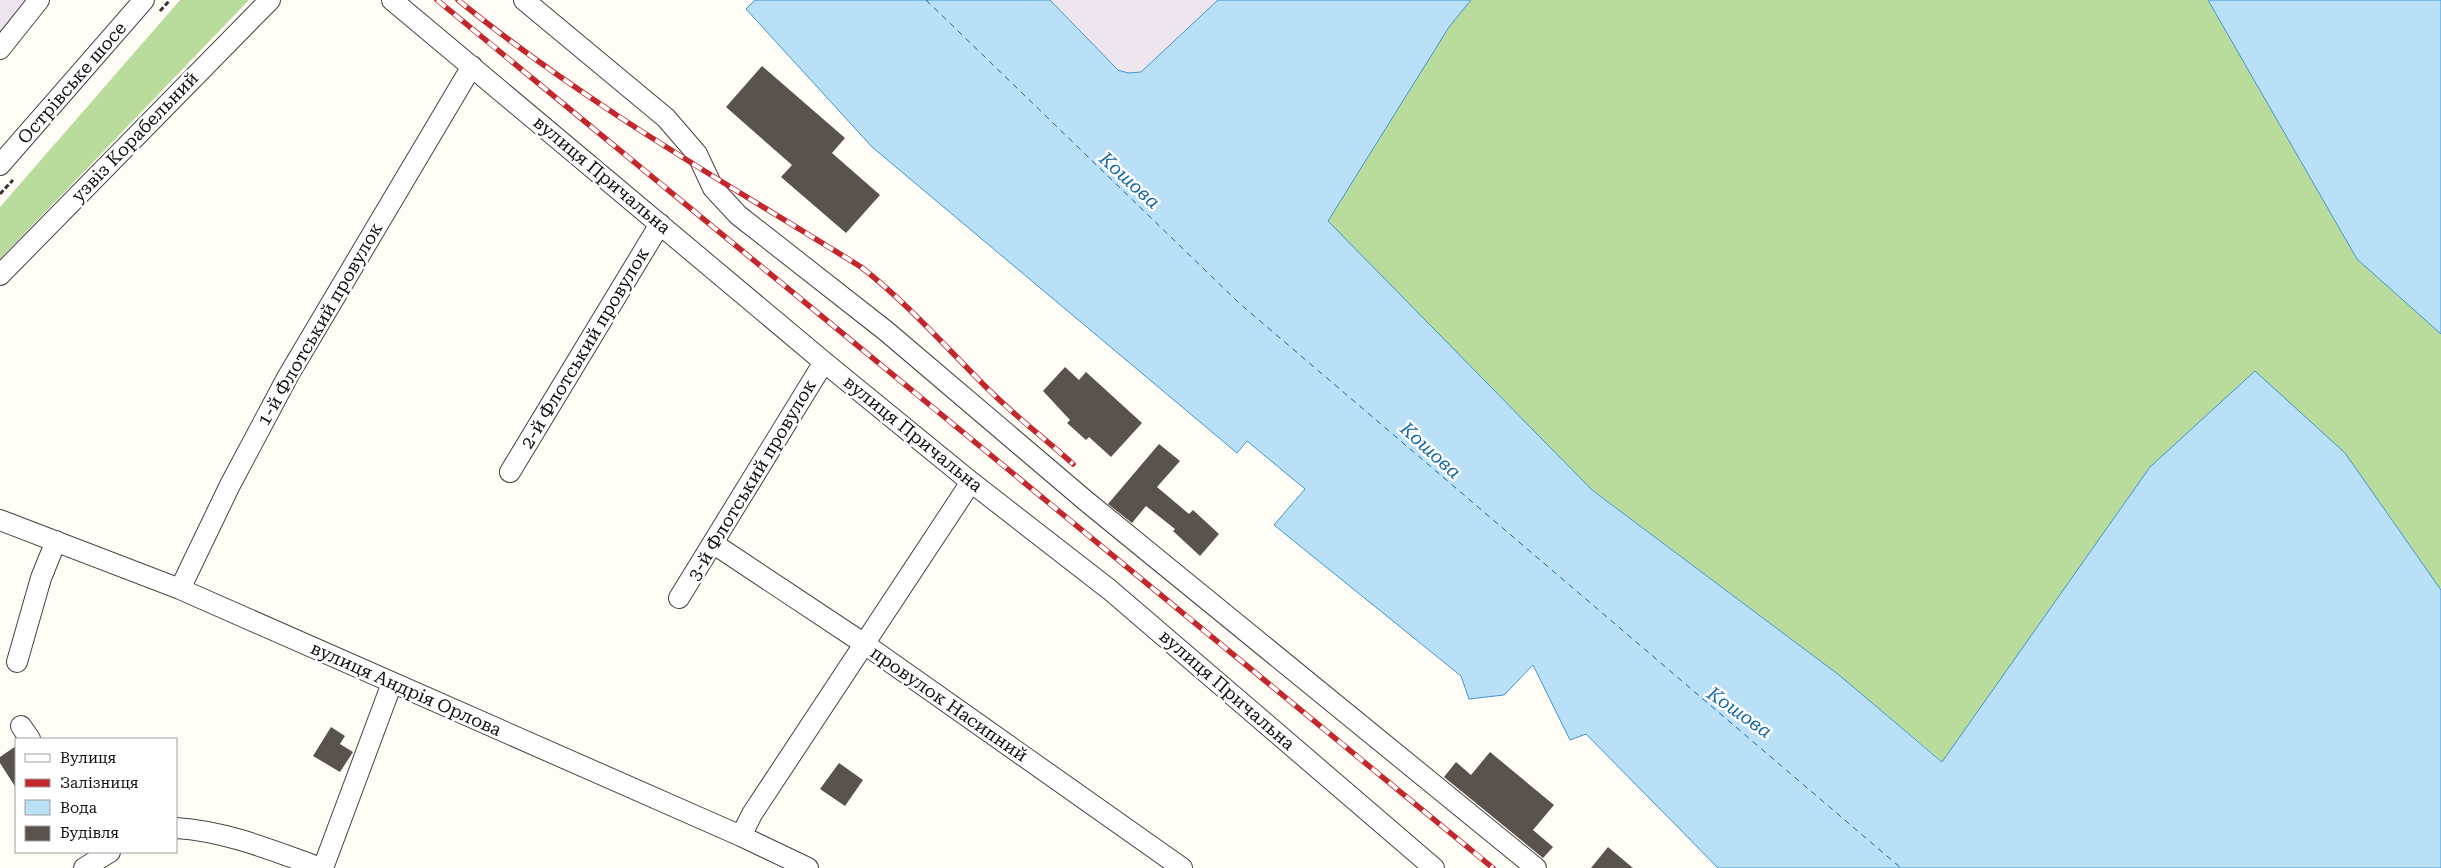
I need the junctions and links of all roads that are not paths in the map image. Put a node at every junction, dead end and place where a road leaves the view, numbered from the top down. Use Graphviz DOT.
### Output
graph roads {
  1 [pos="39,0"];
  2 [pos="144,0"];
  3 [pos="270,0"];
  4 [pos="392,0"];
  5 [pos="524,0"];
  6 [pos="0,49"];
  7 [pos="472,66"];
  8 [pos="0,165"];
  9 [pos="660,224"];
  10 [pos="0,275"];
  11 [pos="824,362"];
  12 [pos="510,472"];
  13 [pos="971,482"];
  14 [pos="0,520"];
  15 [pos="56,541"];
  16 [pos="714,544"];
  17 [pos="180,589"];
  18 [pos="679,598"];
  19 [pos="866,645"];
  20 [pos="17,662"];
  21 [pos="392,683"];
  22 [pos="178,828"];
  23 [pos="741,836"];
  24 [pos="106,853"];
  25 [pos="84,868"];
  26 [pos="322,868"];
  27 [pos="808,868"];
  28 [pos="1182,868"];
  29 [pos="1434,868"];
  30 [pos="1536,868"];
  1 -- 6 [label="street"];
  2 -- 8 [label="street, Острівське шосе"];
  3 -- 10 [label="street, узвіз Корабельний"];
  4 -- 7 [label="street, вулиця Причальна"];
  5 -- 30 [label="street"];
  7 -- 9 [label="street, вулиця Причальна"];
  7 -- 17 [label="street, 1-й Флотський провулок"];
  9 -- 11 [label="street, вулиця Причальна"];
  9 -- 12 [label="street, 2-й Флотський провулок"];
  11 -- 13 [label="street, вулиця Причальна"];
  11 -- 16 [label="street, 3-й Флотський провулок"];
  13 -- 19 [label="street"];
  13 -- 29 [label="street, вулиця Причальна"];
  14 -- 15 [label="street, вулиця Андрія Орлова"];
  15 -- 17 [label="street, вулиця Андрія Орлова"];
  15 -- 20 [label="street"];
  16 -- 18 [label="street, 3-й Флотський провулок"];
  16 -- 19 [label="street, провулок Насипний"];
  17 -- 21 [label="street, вулиця Андрія Орлова"];
  19 -- 23 [label="street"];
  19 -- 28 [label="street, провулок Насипний"];
  21 -- 23 [label="street, вулиця Андрія Орлова"];
  21 -- 26 [label="street"];
  22 -- 26 [label="street"];
  23 -- 27 [label="street, вулиця Андрія Орлова"];
  24 -- 25 [label="street"];
}
